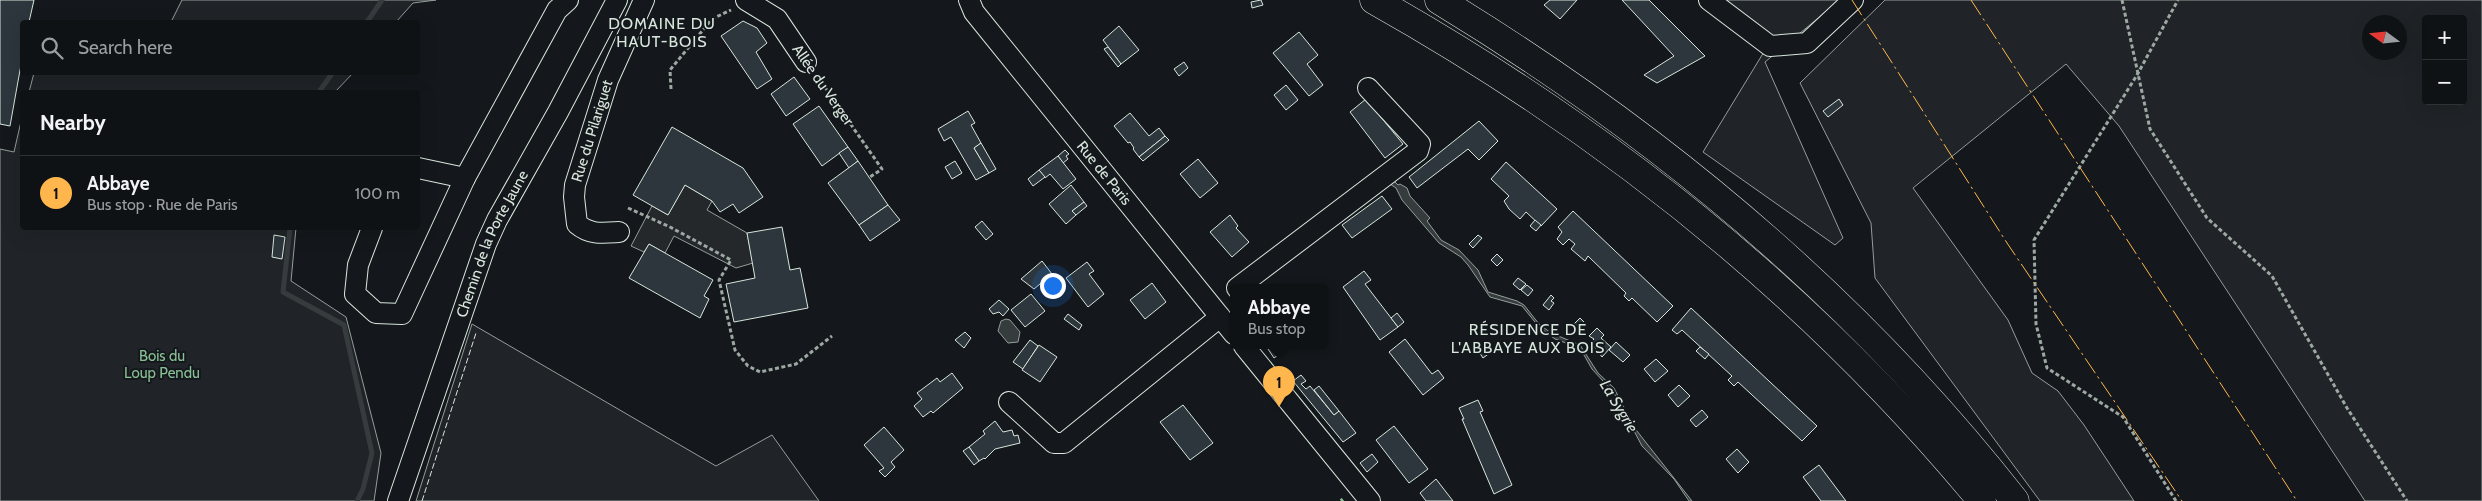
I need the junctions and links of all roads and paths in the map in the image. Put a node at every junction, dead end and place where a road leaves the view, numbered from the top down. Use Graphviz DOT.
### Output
graph roads {
  1 [pos="568,0"];
  2 [pos="617,0"];
  3 [pos="644,0"];
  4 [pos="956,0"];
  5 [pos="1374,0"];
  6 [pos="1439,0"];
  7 [pos="1709,0"];
  8 [pos="1854,0"];
  9 [pos="2122,0"];
  10 [pos="2178,0"];
  11 [pos="741,4"];
  12 [pos="971,6"];
  13 [pos="806,62"];
  14 [pos="2137,75"];
  15 [pos="1368,88"];
  16 [pos="672,89"];
  17 [pos="420,168"];
  18 [pos="870,177"];
  19 [pos="465,178"];
  20 [pos="628,208"];
  21 [pos="371,230"];
  22 [pos="620,232"];
  23 [pos="1241,284"];
  24 [pos="1230,299"];
  25 [pos="1218,313"];
  26 [pos="1230,329"];
  27 [pos="832,336"];
  28 [pos="1246,349"];
  29 [pos="1009,402"];
  30 [pos="398,501"];
  31 [pos="1370,501"];
  32 [pos="1982,501"];
  33 [pos="2016,501"];
  34 [pos="2176,501"];
  35 [pos="2407,501"];
  1 -- 19 [label="street"];
  2 -- 30 [label="street, Chemin de la Porte Jaune"];
  3 -- 22 [label="street, Rue du Pilariguet"];
  4 -- 12 [label="street, Rue de Paris"];
  5 -- 32 [label="highway"];
  6 -- 33 [label="highway"];
  7 -- 8 [label="street"];
  9 -- 14 [label="path"];
  10 -- 14 [label="path"];
  11 -- 13 [label="street, Allée du Verger"];
  11 -- 16 [label="path"];
  12 -- 25 [label="street, Rue de Paris"];
  13 -- 18 [label="path, Allée du Verger"];
  14 -- 34 [label="path"];
  14 -- 35 [label="path"];
  15 -- 23 [label="street"];
  17 -- 19 [label="street"];
  19 -- 21 [label="street"];
  20 -- 27 [label="path"];
  24 -- 25 [label="street"];
  25 -- 26 [label="street, Rue de Paris"];
  25 -- 29 [label="street"];
  28 -- 31 [label="street"];
}
